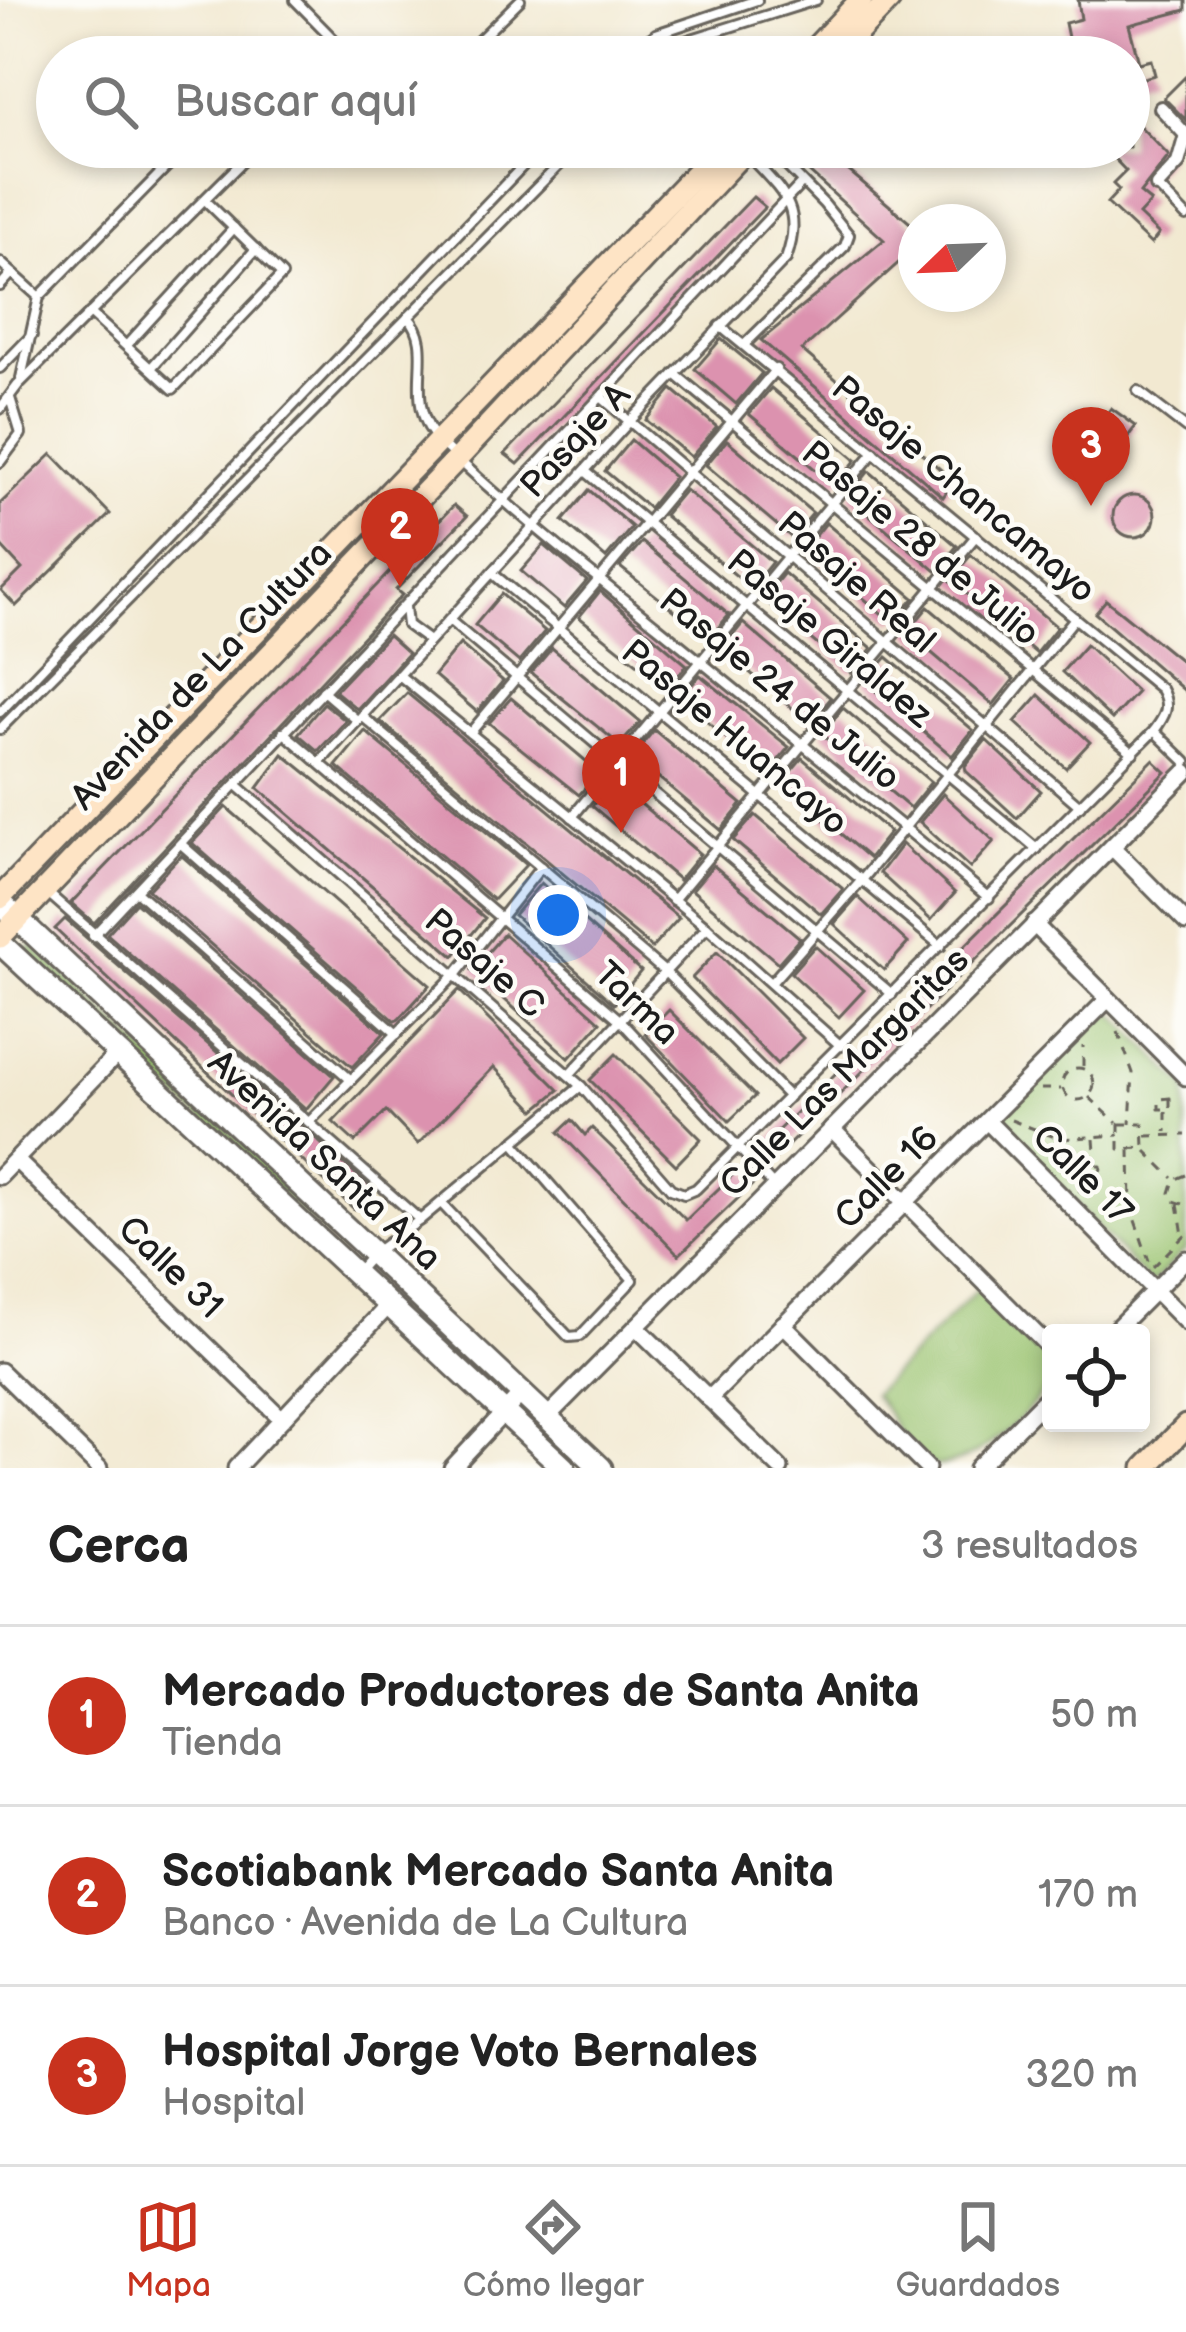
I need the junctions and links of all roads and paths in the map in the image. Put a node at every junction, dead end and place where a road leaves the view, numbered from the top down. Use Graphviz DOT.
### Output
graph roads {
  1 [pos="295,0"];
  2 [pos="520,0"];
  3 [pos="757,0"];
  4 [pos="815,0"];
  5 [pos="861,0"];
  6 [pos="889,0"];
  7 [pos="330,36"];
  8 [pos="483,36"];
  9 [pos="653,36"];
  10 [pos="701,36"];
  11 [pos="827,36"];
  12 [pos="854,36"];
  13 [pos="1161,109"];
  14 [pos="1186,135"];
  15 [pos="165,168"];
  16 [pos="236,168"];
  17 [pos="521,168"];
  18 [pos="556,168"];
  19 [pos="701,168"];
  20 [pos="731,168"];
  21 [pos="766,168"];
  22 [pos="780,168"];
  23 [pos="802,183"];
  24 [pos="1157,186"];
  25 [pos="788,197"];
  26 [pos="205,200"];
  27 [pos="1186,216"];
  28 [pos="234,228"];
  29 [pos="256,249"];
  30 [pos="0,262"];
  31 [pos="12,272"];
  32 [pos="0,286"];
  33 [pos="39,297"];
  34 [pos="90,314"];
  35 [pos="408,317"];
  36 [pos="720,326"];
  37 [pos="33,334"];
  38 [pos="746,343"];
  39 [pos="127,345"];
  40 [pos="0,368"];
  41 [pos="152,368"];
  42 [pos="776,369"];
  43 [pos="675,374"];
  44 [pos="18,385"];
  45 [pos="1138,391"];
  46 [pos="601,397"];
  47 [pos="10,398"];
  48 [pos="0,409"];
  49 [pos="731,422"];
  50 [pos="628,423"];
  51 [pos="1186,428"];
  52 [pos="440,442"];
  53 [pos="874,452"];
  54 [pos="458,458"];
  55 [pos="0,462"];
  56 [pos="585,471"];
  57 [pos="687,474"];
  58 [pos="503,499"];
  59 [pos="830,503"];
  60 [pos="647,522"];
  61 [pos="534,526"];
  62 [pos="976,536"];
  63 [pos="784,556"];
  64 [pos="492,573"];
  65 [pos="600,580"];
  66 [pos="933,589"];
  67 [pos="745,604"];
  68 [pos="405,606"];
  69 [pos="1076,617"];
  70 [pos="448,620"];
  71 [pos="560,629"];
  72 [pos="429,641"];
  73 [pos="887,644"];
  74 [pos="700,661"];
  75 [pos="1032,671"];
  76 [pos="399,675"];
  77 [pos="518,679"];
  78 [pos="323,691"];
  79 [pos="849,691"];
  80 [pos="659,711"];
  81 [pos="0,712"];
  82 [pos="360,718"];
  83 [pos="985,728"];
  84 [pos="0,729"];
  85 [pos="1154,731"];
  86 [pos="284,732"];
  87 [pos="470,733"];
  88 [pos="804,746"];
  89 [pos="1133,753"];
  90 [pos="320,762"];
  91 [pos="617,762"];
  92 [pos="1186,762"];
  93 [pos="1186,772"];
  94 [pos="947,774"];
  95 [pos="237,785"];
  96 [pos="761,796"];
  97 [pos="1080,806"];
  98 [pos="572,817"];
  99 [pos="904,827"];
  100 [pos="182,844"];
  101 [pos="717,847"];
  102 [pos="1112,847"];
  103 [pos="1037,849"];
  104 [pos="541,867"];
  105 [pos="862,880"];
  106 [pos="44,889"];
  107 [pos="136,890"];
  108 [pos="989,898"];
  109 [pos="673,900"];
  110 [pos="6,906"];
  111 [pos="498,916"];
  112 [pos="1186,922"];
  113 [pos="1034,924"];
  114 [pos="707,927"];
  115 [pos="818,932"];
  116 [pos="93,936"];
  117 [pos="0,940"];
  118 [pos="941,946"];
  119 [pos="665,972"];
  120 [pos="456,974"];
  121 [pos="771,983"];
  122 [pos="892,994"];
  123 [pos="1108,999"];
  124 [pos="621,1021"];
  125 [pos="1118,1031"];
  126 [pos="397,1034"];
  127 [pos="1083,1036"];
  128 [pos="841,1046"];
  129 [pos="118,1053"];
  130 [pos="1083,1068"];
  131 [pos="569,1076"];
  132 [pos="1186,1077"];
  133 [pos="351,1081"];
  134 [pos="581,1086"];
  135 [pos="1028,1088"];
  136 [pos="1063,1089"];
  137 [pos="1089,1096"];
  138 [pos="789,1097"];
  139 [pos="1166,1109"];
  140 [pos="987,1120"];
  141 [pos="310,1121"];
  142 [pos="1119,1124"];
  143 [pos="1130,1124"];
  144 [pos="832,1129"];
  145 [pos="1015,1131"];
  146 [pos="1119,1135"];
  147 [pos="1166,1135"];
  148 [pos="1186,1135"];
  149 [pos="1144,1136"];
  150 [pos="1094,1137"];
  151 [pos="513,1142"];
  152 [pos="735,1147"];
  153 [pos="1144,1148"];
  154 [pos="1130,1149"];
  155 [pos="16,1160"];
  156 [pos="1186,1175"];
  157 [pos="0,1176"];
  158 [pos="1174,1180"];
  159 [pos="775,1187"];
  160 [pos="1078,1193"];
  161 [pos="905,1202"];
  162 [pos="441,1203"];
  163 [pos="1178,1204"];
  164 [pos="1186,1205"];
  165 [pos="420,1220"];
  166 [pos="1185,1236"];
  167 [pos="374,1253"];
  168 [pos="1137,1254"];
  169 [pos="1186,1259"];
  170 [pos="1152,1269"];
  171 [pos="356,1274"];
  172 [pos="1155,1290"];
  173 [pos="389,1305"];
  174 [pos="1186,1322"];
  175 [pos="783,1324"];
  176 [pos="1121,1324"];
  177 [pos="636,1327"];
  178 [pos="1042,1340"];
  179 [pos="0,1372"];
  180 [pos="522,1393"];
  181 [pos="709,1399"];
  182 [pos="1042,1403"];
  183 [pos="504,1412"];
  184 [pos="547,1417"];
  185 [pos="282,1419"];
  186 [pos="1186,1426"];
  187 [pos="99,1468"];
  188 [pos="236,1468"];
  189 [pos="452,1468"];
  190 [pos="563,1468"];
  191 [pos="602,1468"];
  192 [pos="780,1468"];
  193 [pos="927,1468"];
  194 [pos="976,1468"];
  195 [pos="1145,1468"];
  1 -- 7 [label="lane"];
  2 -- 8 [label="lane"];
  3 -- 9 [label="lane"];
  4 -- 10 [label="lane"];
  5 -- 11 [label="main road"];
  6 -- 12 [label="main road"];
  13 -- 14 [label="street"];
  14 -- 24 [label="street"];
  15 -- 33 [label="lane"];
  16 -- 26 [label="lane"];
  17 -- 81 [label="lane"];
  18 -- 35 [label="lane"];
  19 -- 52 [label="main road, Avenida de La Cultura"];
  20 -- 54 [label="main road, Avenida de La Cultura"];
  21 -- 25 [label="lane"];
  22 -- 23 [label="lane"];
  23 -- 25 [label="lane"];
  23 -- 38 [label="lane"];
  24 -- 27 [label="lane"];
  25 -- 36 [label="lane, Pasaje A"];
  25 -- 46 [label="lane"];
  26 -- 28 [label="lane"];
  26 -- 34 [label="lane"];
  28 -- 29 [label="lane"];
  28 -- 39 [label="lane"];
  29 -- 41 [label="lane"];
  29 -- 41 [label="lane"];
  30 -- 31 [label="lane"];
  31 -- 32 [label="lane"];
  31 -- 33 [label="lane"];
  33 -- 37 [label="lane"];
  34 -- 39 [label="lane"];
  34 -- 44 [label="lane"];
  35 -- 52 [label="lane"];
  35 -- 84 [label="lane"];
  36 -- 38 [label="lane, Pasaje Chancamayo"];
  36 -- 43 [label="lane, Pasaje A"];
  37 -- 40 [label="lane"];
  37 -- 44 [label="lane"];
  38 -- 42 [label="lane, Pasaje Chancamayo"];
  39 -- 41 [label="lane"];
  42 -- 49 [label="lane"];
  42 -- 53 [label="lane, Pasaje Chancamayo"];
  43 -- 49 [label="lane, Pasaje 28 de Julio"];
  43 -- 50 [label="lane, Pasaje A"];
  44 -- 47 [label="lane"];
  45 -- 51 [label="lane"];
  46 -- 50 [label="lane, Pasaje Real"];
  46 -- 58 [label="lane"];
  47 -- 48 [label="lane"];
  47 -- 55 [label="lane"];
  49 -- 57 [label="lane"];
  49 -- 59 [label="lane, Pasaje 28 de Julio"];
  50 -- 56 [label="lane, Pasaje A"];
  50 -- 57 [label="lane, Pasaje Real"];
  52 -- 54 [label="lane, Pasaje 24 de Julio"];
  52 -- 110 [label="main road, Avenida de La Cultura"];
  53 -- 59 [label="lane"];
  53 -- 62 [label="lane, Pasaje Chancamayo"];
  54 -- 58 [label="lane, Pasaje 24 de Julio"];
  54 -- 106 [label="main road, Avenida de La Cultura"];
  56 -- 60 [label="lane, Pasaje Giraldez"];
  56 -- 61 [label="lane, Pasaje A"];
  57 -- 60 [label="lane"];
  57 -- 63 [label="lane, Pasaje Real"];
  58 -- 61 [label="lane, Pasaje 24 de Julio"];
  58 -- 68 [label="lane"];
  59 -- 63 [label="lane"];
  59 -- 66 [label="lane, Pasaje 28 de Julio"];
  60 -- 65 [label="lane"];
  60 -- 67 [label="lane, Pasaje Giraldez"];
  61 -- 64 [label="lane, Pasaje A"];
  61 -- 65 [label="lane, Pasaje 24 de Julio"];
  62 -- 66 [label="lane"];
  62 -- 69 [label="lane, Pasaje Chancamayo"];
  63 -- 67 [label="lane"];
  63 -- 73 [label="lane, Pasaje Real"];
  64 -- 70 [label="lane, Pasaje A"];
  64 -- 71 [label="lane, Pasaje Huancayo"];
  65 -- 71 [label="lane"];
  65 -- 74 [label="lane, Pasaje 24 de Julio"];
  66 -- 73 [label="lane"];
  66 -- 75 [label="lane, Pasaje 28 de Julio"];
  67 -- 74 [label="lane"];
  67 -- 79 [label="lane, Pasaje Giraldez"];
  68 -- 72 [label="lane"];
  68 -- 78 [label="lane"];
  69 -- 75 [label="lane"];
  69 -- 85 [label="lane, Pasaje Chancamayo"];
  70 -- 72 [label="lane, Pasaje A"];
  70 -- 77 [label="lane"];
  71 -- 77 [label="lane"];
  71 -- 80 [label="lane, Pasaje Huancayo"];
  72 -- 76 [label="lane, Pasaje A"];
  73 -- 79 [label="lane"];
  73 -- 83 [label="lane, Pasaje Real"];
  74 -- 80 [label="lane"];
  74 -- 88 [label="lane, Pasaje 24 de Julio"];
  75 -- 83 [label="lane"];
  75 -- 89 [label="lane, Pasaje 28 de Julio"];
  76 -- 82 [label="lane, Pasaje A"];
  76 -- 87 [label="lane"];
  77 -- 87 [label="lane"];
  77 -- 91 [label="lane"];
  78 -- 82 [label="lane"];
  78 -- 86 [label="lane"];
  79 -- 88 [label="lane"];
  79 -- 94 [label="lane, Pasaje Giraldez"];
  80 -- 91 [label="lane"];
  80 -- 96 [label="lane, Pasaje Huancayo"];
  82 -- 90 [label="lane, Pasaje A"];
  82 -- 104 [label="lane"];
  83 -- 94 [label="lane"];
  83 -- 97 [label="lane, Pasaje Real"];
  85 -- 89 [label="lane"];
  85 -- 92 [label="lane"];
  86 -- 90 [label="lane, Tarma"];
  86 -- 95 [label="lane"];
  87 -- 98 [label="lane"];
  88 -- 96 [label="lane"];
  88 -- 99 [label="lane, Pasaje 24 de Julio"];
  89 -- 97 [label="lane"];
  90 -- 111 [label="lane, Tarma"];
  91 -- 98 [label="lane"];
  91 -- 101 [label="lane"];
  93 -- 102 [label="street, Calle Las Margaritas"];
  94 -- 99 [label="lane"];
  94 -- 103 [label="lane, Pasaje Giraldez"];
  95 -- 100 [label="lane"];
  95 -- 120 [label="lane, Pasaje C"];
  96 -- 101 [label="lane"];
  96 -- 105 [label="lane, Pasaje Huancayo"];
  97 -- 103 [label="lane"];
  98 -- 109 [label="lane"];
  99 -- 105 [label="lane"];
  99 -- 108 [label="lane, Pasaje 24 de Julio"];
  100 -- 107 [label="lane"];
  100 -- 126 [label="lane"];
  101 -- 109 [label="lane"];
  101 -- 115 [label="lane"];
  102 -- 112 [label="street"];
  102 -- 113 [label="street, Calle Las Margaritas"];
  103 -- 108 [label="lane"];
  104 -- 111 [label="lane"];
  104 -- 119 [label="lane"];
  105 -- 115 [label="lane"];
  105 -- 118 [label="lane, Pasaje Huancayo"];
  106 -- 110 [label="main road, Avenida de La Cultura"];
  106 -- 116 [label="lane"];
  107 -- 116 [label="lane"];
  107 -- 133 [label="lane"];
  108 -- 118 [label="lane"];
  109 -- 114 [label="lane"];
  110 -- 117 [label="main road, Avenida de La Cultura"];
  110 -- 167 [label="street, Avenida Santa Ana"];
  111 -- 120 [label="lane"];
  111 -- 124 [label="lane, Tarma"];
  113 -- 123 [label="street"];
  113 -- 144 [label="street, Calle Las Margaritas"];
  114 -- 119 [label="lane"];
  114 -- 121 [label="lane"];
  115 -- 121 [label="lane"];
  115 -- 122 [label="lane"];
  116 -- 141 [label="lane"];
  117 -- 129 [label="street, Avenida Santa Ana"];
  118 -- 122 [label="lane"];
  119 -- 124 [label="lane"];
  119 -- 138 [label="lane"];
  120 -- 126 [label="lane"];
  120 -- 131 [label="lane, Pasaje C"];
  121 -- 128 [label="lane"];
  122 -- 128 [label="lane"];
  123 -- 132 [label="street"];
  123 -- 140 [label="street, Calle 16"];
  124 -- 131 [label="lane"];
  124 -- 152 [label="lane, Tarma"];
  125 -- 143 [label="path"];
  126 -- 133 [label="lane"];
  127 -- 130 [label="path"];
  128 -- 138 [label="lane"];
  129 -- 155 [label="street"];
  129 -- 171 [label="street, Avenida Santa Ana"];
  130 -- 136 [label="path"];
  130 -- 137 [label="path"];
  131 -- 134 [label="lane, Pasaje C"];
  133 -- 141 [label="lane"];
  134 -- 151 [label="lane"];
  134 -- 152 [label="lane, Pasaje C"];
  135 -- 136 [label="path"];
  136 -- 137 [label="path"];
  137 -- 142 [label="path"];
  138 -- 152 [label="lane"];
  139 -- 147 [label="path"];
  140 -- 161 [label="street, Calle 16"];
  140 -- 172 [label="street, Calle 17"];
  141 -- 165 [label="lane"];
  142 -- 143 [label="path"];
  142 -- 146 [label="path"];
  143 -- 149 [label="path"];
  144 -- 159 [label="street, Calle Las Margaritas"];
  144 -- 161 [label="street"];
  145 -- 150 [label="path"];
  146 -- 150 [label="path"];
  146 -- 154 [label="path"];
  147 -- 148 [label="path"];
  147 -- 149 [label="path"];
  149 -- 153 [label="path"];
  150 -- 160 [label="path"];
  151 -- 162 [label="lane"];
  151 -- 162 [label="lane"];
  152 -- 159 [label="lane, Tarma"];
  153 -- 154 [label="path"];
  153 -- 158 [label="path"];
  154 -- 170 [label="path"];
  155 -- 157 [label="street"];
  155 -- 185 [label="street, Calle 31"];
  156 -- 158 [label="path"];
  158 -- 163 [label="path"];
  159 -- 177 [label="street, Calle Las Margaritas"];
  161 -- 175 [label="street, Calle 16"];
  161 -- 178 [label="street"];
  162 -- 165 [label="lane"];
  163 -- 164 [label="path"];
  163 -- 166 [label="path"];
  165 -- 167 [label="lane"];
  166 -- 170 [label="path"];
  167 -- 171 [label="lane"];
  167 -- 180 [label="street, Avenida Santa Ana"];
  168 -- 170 [label="path"];
  169 -- 172 [label="street"];
  171 -- 173 [label="street, Avenida Santa Ana"];
  172 -- 174 [label="street, Calle 17"];
  172 -- 176 [label="street"];
  173 -- 183 [label="street, Avenida Santa Ana"];
  173 -- 185 [label="street"];
  175 -- 181 [label="street, Calle 16"];
  175 -- 193 [label="street"];
  177 -- 181 [label="street"];
  177 -- 184 [label="street, Calle Las Margaritas"];
  179 -- 187 [label="street"];
  180 -- 183 [label="street"];
  180 -- 184 [label="street, Avenida Santa Ana"];
  181 -- 192 [label="street"];
  182 -- 194 [label="street"];
  183 -- 189 [label="street"];
  183 -- 190 [label="street, Avenida Santa Ana"];
  184 -- 191 [label="street, Avenida Santa Ana"];
  185 -- 188 [label="street"];
  186 -- 195 [label="main road"];
}
